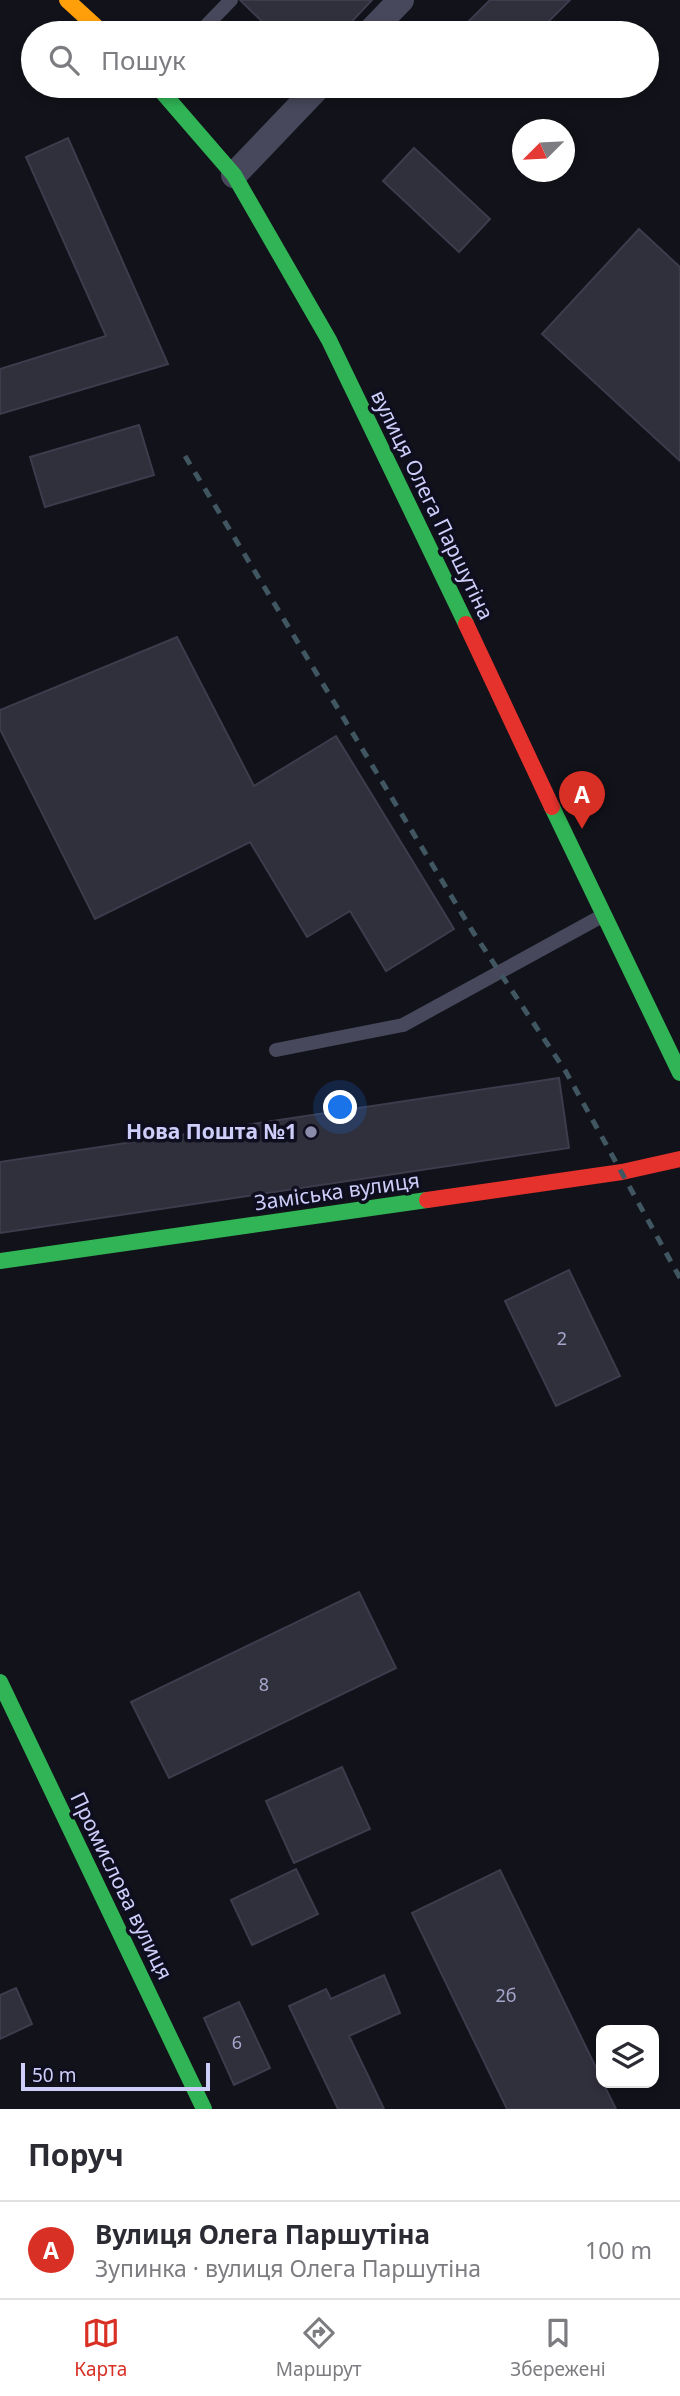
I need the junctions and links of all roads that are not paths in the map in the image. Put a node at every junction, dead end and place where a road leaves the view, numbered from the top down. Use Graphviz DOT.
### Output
graph roads {
  1 [pos="67,0"];
  2 [pos="231,0"];
  3 [pos="401,0"];
  4 [pos="90,21"];
  5 [pos="211,21"];
  6 [pos="381,21"];
  7 [pos="167,98"];
  8 [pos="308,98"];
  9 [pos="234,175"];
  10 [pos="603,916"];
  11 [pos="628,967"];
  12 [pos="671,1015"];
  13 [pos="276,1050"];
  14 [pos="680,1073"];
  15 [pos="680,1159"];
  16 [pos="0,1261"];
  17 [pos="0,1682"];
  18 [pos="204,2109"];
  1 -- 4 [label="street"];
  2 -- 5 [label="lane"];
  3 -- 6 [label="street"];
  7 -- 9 [label="street, вулиця Олега Паршутіна"];
  8 -- 9 [label="street"];
  9 -- 10 [label="street, вулиця Олега Паршутіна"];
  10 -- 11 [label="street, вулиця Олега Паршутіна"];
  10 -- 13 [label="lane"];
  11 -- 12 [label="street, вулиця Олега Паршутіна"];
  11 -- 14 [label="street, вулиця Олега Паршутіна"];
  15 -- 16 [label="street, Заміська вулиця"];
  17 -- 18 [label="street, Промислова вулиця"];
}
